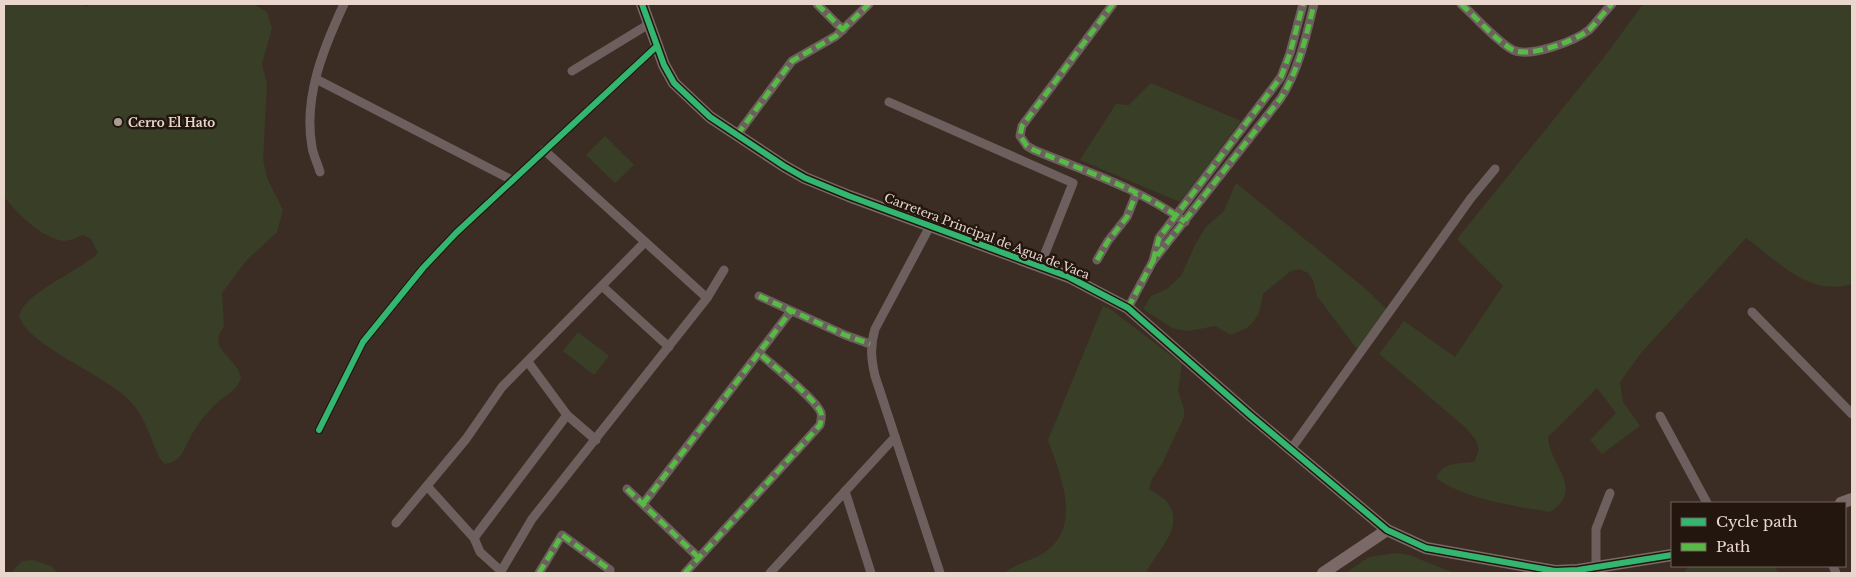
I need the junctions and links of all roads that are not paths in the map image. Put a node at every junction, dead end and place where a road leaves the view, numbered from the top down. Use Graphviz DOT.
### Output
graph roads {
  1 [pos="344,4"];
  2 [pos="642,4"];
  3 [pos="817,4"];
  4 [pos="869,4"];
  5 [pos="1113,4"];
  6 [pos="1303,4"];
  7 [pos="1314,4"];
  8 [pos="1461,4"];
  9 [pos="1612,4"];
  10 [pos="649,24"];
  11 [pos="843,30"];
  12 [pos="657,46"];
  13 [pos="572,71"];
  14 [pos="316,79"];
  15 [pos="889,102"];
  16 [pos="737,135"];
  17 [pos="544,150"];
  18 [pos="1495,169"];
  19 [pos="320,172"];
  20 [pos="512,180"];
  21 [pos="1136,194"];
  22 [pos="1176,215"];
  23 [pos="1185,222"];
  24 [pos="930,226"];
  25 [pos="645,242"];
  26 [pos="1097,260"];
  27 [pos="1153,261"];
  28 [pos="1040,266"];
  29 [pos="724,270"];
  30 [pos="602,286"];
  31 [pos="759,296"];
  32 [pos="707,298"];
  33 [pos="1128,308"];
  34 [pos="791,311"];
  35 [pos="1752,312"];
  36 [pos="870,344"];
  37 [pos="669,347"];
  38 [pos="759,352"];
  39 [pos="528,362"];
  40 [pos="566,414"];
  41 [pos="1852,414"];
  42 [pos="1660,416"];
  43 [pos="319,430"];
  44 [pos="895,438"];
  45 [pos="596,440"];
  46 [pos="1291,449"];
  47 [pos="427,486"];
  48 [pos="627,489"];
  49 [pos="845,491"];
  50 [pos="1610,493"];
  51 [pos="1705,502"];
  52 [pos="643,504"];
  53 [pos="396,523"];
  54 [pos="1387,530"];
  55 [pos="474,538"];
  56 [pos="1671,555"];
  57 [pos="699,558"];
  58 [pos="1596,567"];
  59 [pos="610,570"];
  60 [pos="500,572"];
  61 [pos="540,573"];
  62 [pos="685,573"];
  63 [pos="770,573"];
  64 [pos="871,573"];
  65 [pos="940,573"];
  66 [pos="1323,573"];
  1 -- 14 [label="street"];
  2 -- 10 [label="street, Carretera Principal de Agua de Vaca"];
  3 -- 11 [label="street"];
  4 -- 11 [label="street"];
  5 -- 21 [label="street"];
  6 -- 22 [label="street"];
  7 -- 23 [label="street"];
  8 -- 9 [label="street"];
  10 -- 12 [label="street, Carretera Principal de Agua de Vaca"];
  10 -- 13 [label="street"];
  11 -- 16 [label="street"];
  12 -- 16 [label="street, Carretera Principal de Agua de Vaca"];
  12 -- 17 [label="street"];
  14 -- 19 [label="street"];
  14 -- 20 [label="street"];
  15 -- 28 [label="street"];
  16 -- 24 [label="street, Carretera Principal de Agua de Vaca"];
  17 -- 20 [label="street"];
  17 -- 25 [label="street"];
  18 -- 46 [label="street"];
  20 -- 43 [label="street"];
  21 -- 22 [label="street"];
  21 -- 26 [label="street"];
  22 -- 23 [label="street"];
  22 -- 27 [label="street"];
  23 -- 27 [label="street"];
  24 -- 28 [label="street, Carretera Principal de Agua de Vaca"];
  24 -- 36 [label="street"];
  25 -- 30 [label="street"];
  25 -- 32 [label="street"];
  27 -- 33 [label="street"];
  28 -- 33 [label="street, Carretera Principal de Agua de Vaca"];
  29 -- 32 [label="street"];
  30 -- 37 [label="street"];
  30 -- 39 [label="street"];
  31 -- 34 [label="street"];
  32 -- 37 [label="street"];
  33 -- 46 [label="street, Carretera Principal de Agua de Vaca"];
  34 -- 36 [label="street"];
  34 -- 38 [label="street"];
  35 -- 41 [label="street"];
  36 -- 44 [label="street"];
  37 -- 45 [label="street"];
  38 -- 52 [label="street"];
  38 -- 57 [label="street"];
  39 -- 40 [label="street"];
  39 -- 47 [label="street"];
  40 -- 45 [label="street"];
  40 -- 55 [label="street"];
  42 -- 51 [label="street"];
  44 -- 49 [label="street"];
  44 -- 65 [label="street"];
  45 -- 60 [label="street"];
  46 -- 54 [label="street, Carretera Principal de Agua de Vaca"];
  47 -- 53 [label="street"];
  47 -- 55 [label="street"];
  48 -- 52 [label="street"];
  49 -- 63 [label="street"];
  49 -- 64 [label="street"];
  50 -- 58 [label="street"];
  52 -- 57 [label="street"];
  54 -- 58 [label="street, Carretera Principal de Agua de Vaca"];
  54 -- 66 [label="street"];
  55 -- 60 [label="street"];
  56 -- 58 [label="street, Carretera Principal de Agua de Vaca"];
  57 -- 62 [label="street"];
  59 -- 61 [label="street"];
}
